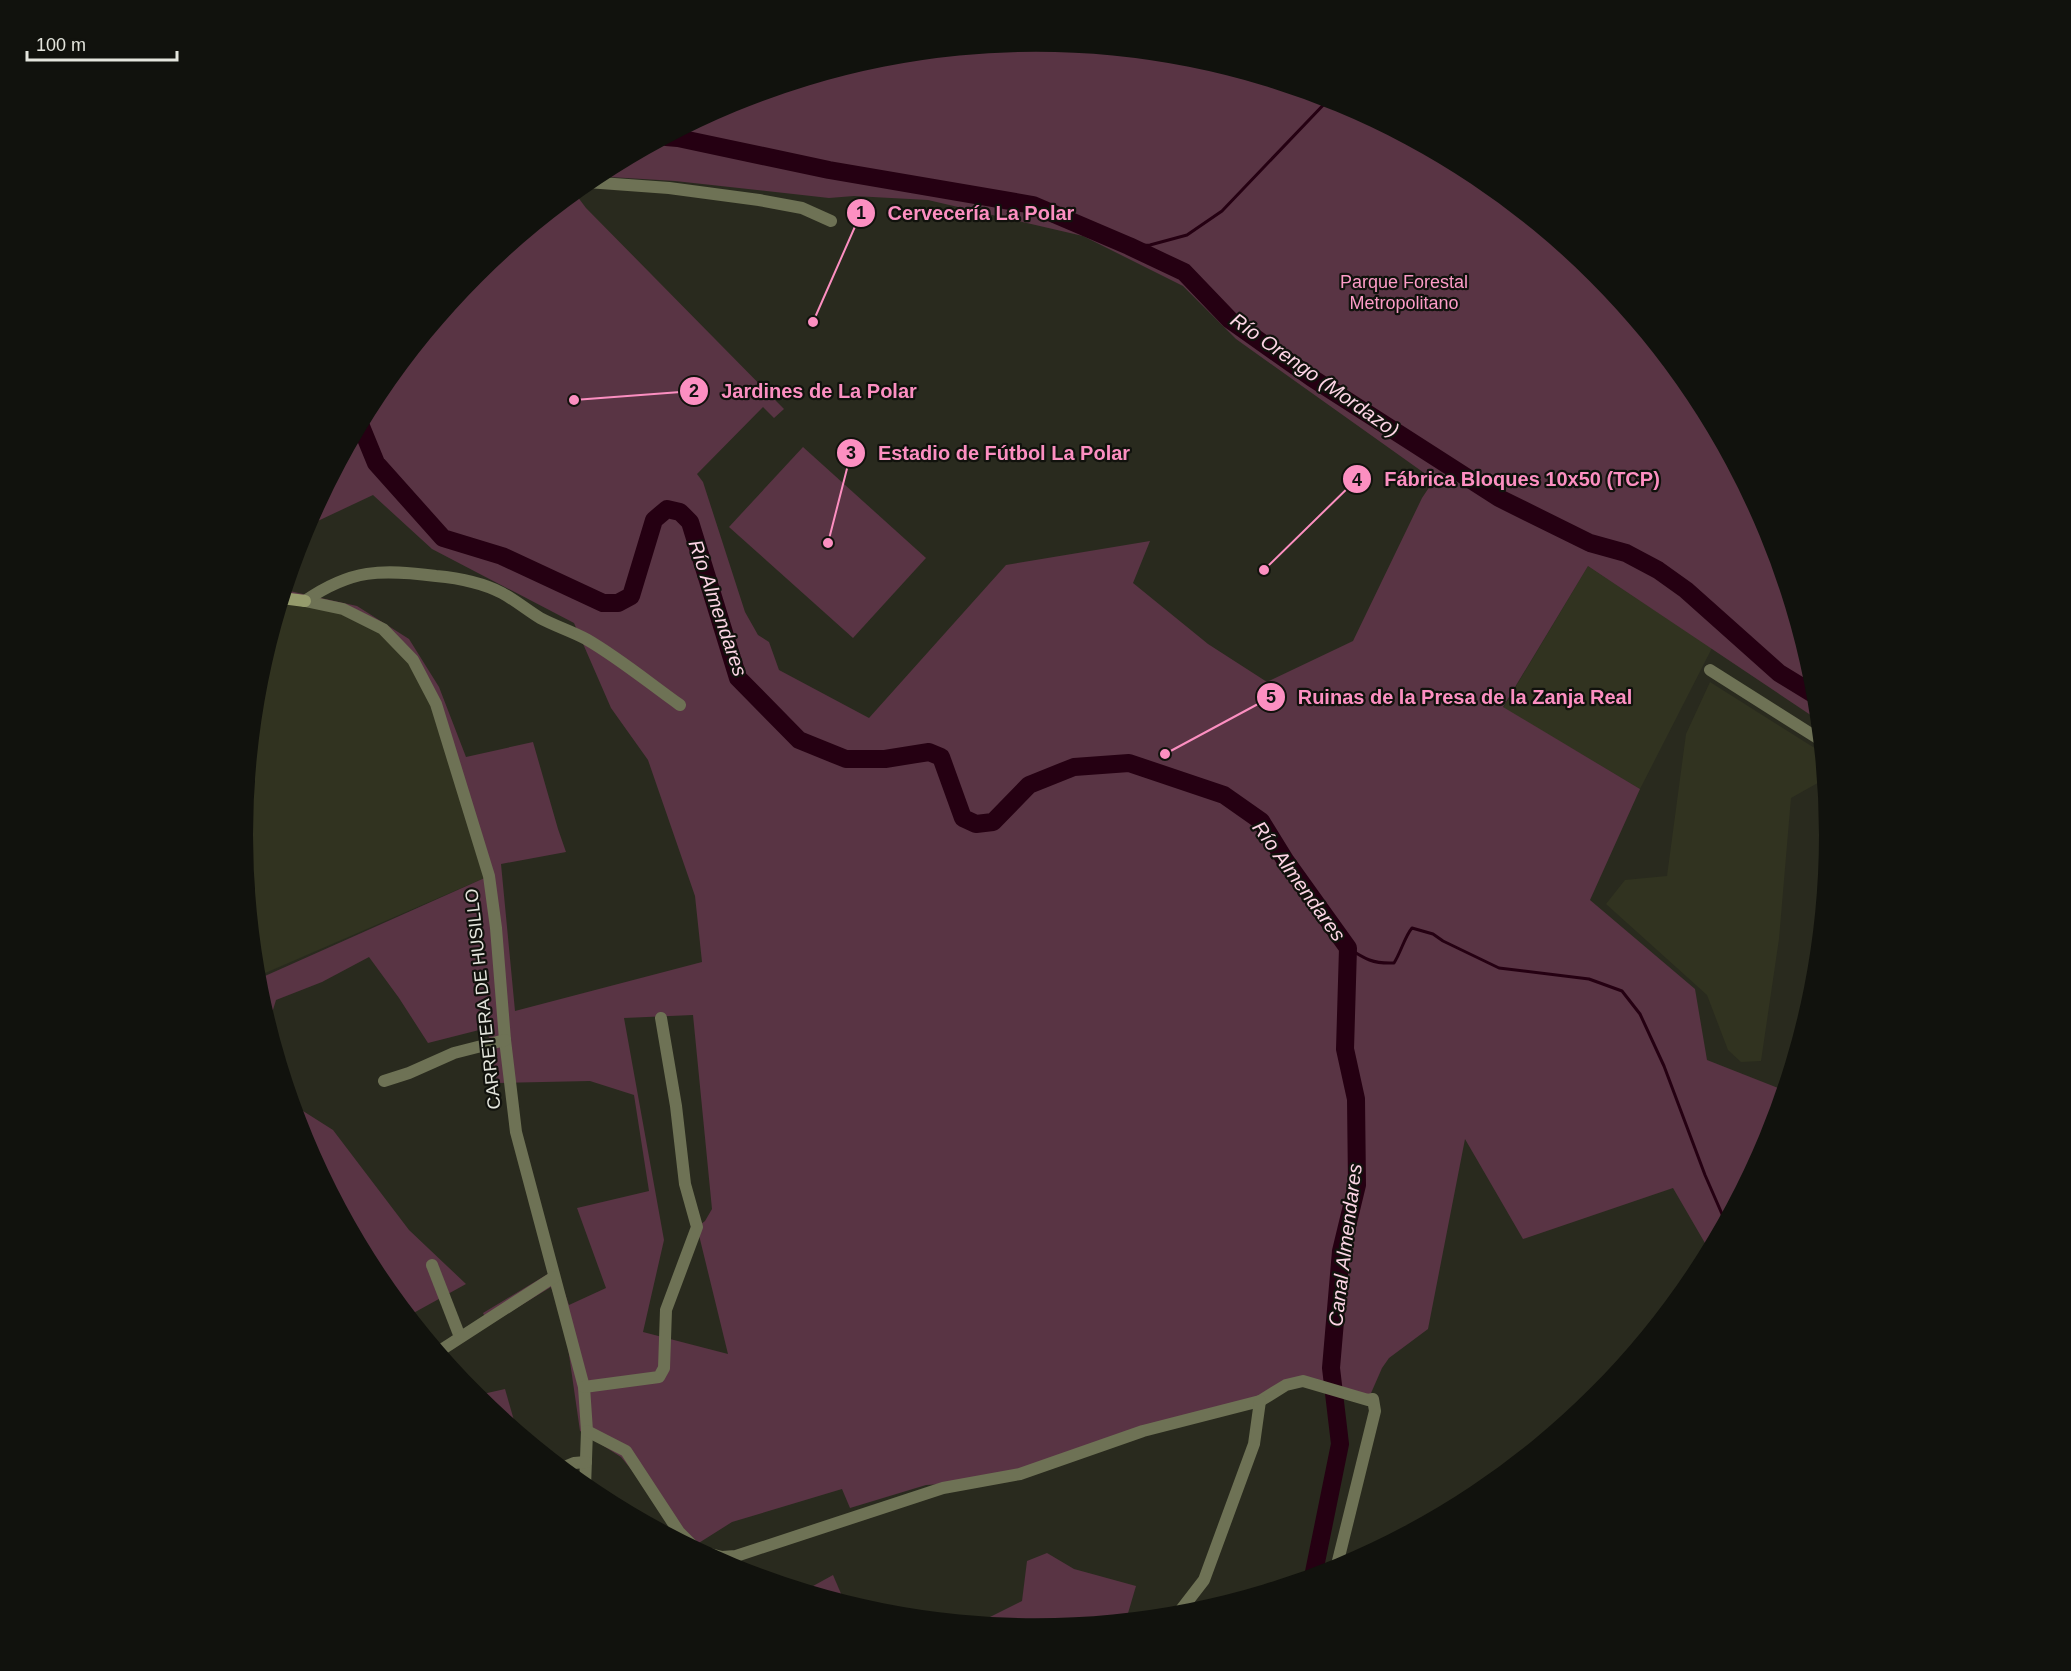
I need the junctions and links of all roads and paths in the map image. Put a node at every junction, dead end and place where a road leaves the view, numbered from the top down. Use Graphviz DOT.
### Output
graph roads {
  1 [pos="602,183"];
  2 [pos="831,221"];
  3 [pos="289,599"];
  4 [pos="305,601"];
  5 [pos="1710,670"];
  6 [pos="680,705"];
  7 [pos="1812,734"];
  8 [pos="661,1018"];
  9 [pos="505,1040"];
  10 [pos="384,1081"];
  11 [pos="432,1265"];
  12 [pos="554,1277"];
  13 [pos="460,1337"];
  14 [pos="444,1348"];
  15 [pos="585,1387"];
  16 [pos="1260,1401"];
  17 [pos="587,1431"];
  18 [pos="586,1462"];
  19 [pos="570,1465"];
  20 [pos="585,1476"];
  21 [pos="680,1533"];
  22 [pos="730,1556"];
  23 [pos="1339,1557"];
  24 [pos="1186,1603"];
  1 -- 2 [label="street"];
  3 -- 4 [label="street, CARRETERA DE HUSILLO"];
  4 -- 6 [label="street"];
  4 -- 9 [label="street, CARRETERA DE HUSILLO"];
  5 -- 7 [label="street"];
  8 -- 15 [label="street"];
  9 -- 10 [label="street"];
  9 -- 12 [label="street, CARRETERA DE HUSILLO"];
  11 -- 13 [label="street"];
  12 -- 13 [label="street"];
  12 -- 15 [label="street, CARRETERA DE HUSILLO"];
  13 -- 14 [label="street"];
  15 -- 17 [label="street, CARRETERA DE HUSILLO"];
  16 -- 22 [label="street"];
  16 -- 23 [label="street"];
  16 -- 24 [label="street"];
  17 -- 18 [label="street, CARRETERA DE HUSILLO"];
  17 -- 21 [label="street"];
  18 -- 19 [label="street"];
  18 -- 20 [label="street, CARRETERA DE HUSILLO"];
}
